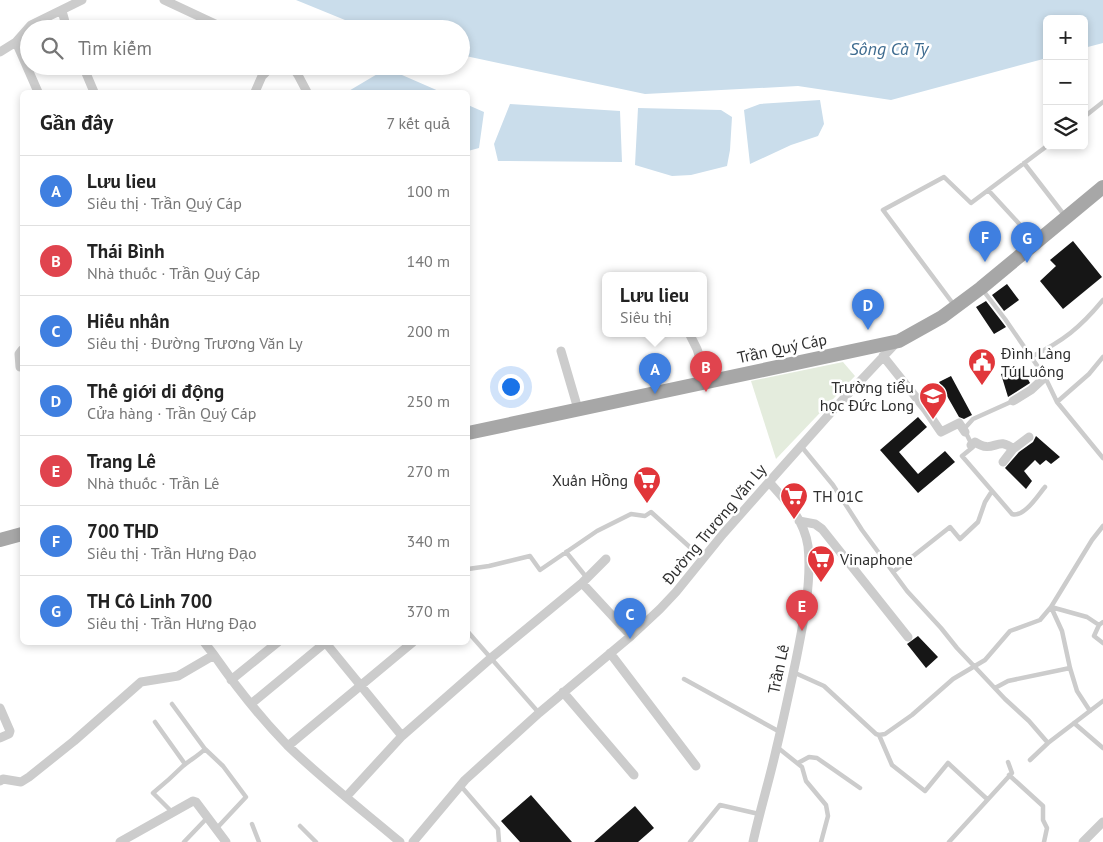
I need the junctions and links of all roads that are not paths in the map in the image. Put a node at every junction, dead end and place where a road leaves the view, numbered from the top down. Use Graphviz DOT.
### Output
graph roads {
  1 [pos="82,0"];
  2 [pos="164,0"];
  3 [pos="62,11"];
  4 [pos="42,20"];
  5 [pos="64,20"];
  6 [pos="207,20"];
  7 [pos="20,37"];
  8 [pos="16,42"];
  9 [pos="20,51"];
  10 [pos="0,52"];
  11 [pos="31,75"];
  12 [pos="86,75"];
  13 [pos="263,75"];
  14 [pos="297,75"];
  15 [pos="37,90"];
  16 [pos="93,90"];
  17 [pos="256,90"];
  18 [pos="306,90"];
  19 [pos="1103,102"];
  20 [pos="1088,114"];
  21 [pos="1043,149"];
  22 [pos="1024,164"];
  23 [pos="1103,187"];
  24 [pos="989,191"];
  25 [pos="1066,217"];
  26 [pos="1036,242"];
  27 [pos="981,288"];
  28 [pos="1103,300"];
  29 [pos="956,306"];
  30 [pos="690,337"];
  31 [pos="899,340"];
  32 [pos="561,351"];
  33 [pos="20,353"];
  34 [pos="884,356"];
  35 [pos="1031,357"];
  36 [pos="1103,357"];
  37 [pos="20,367"];
  38 [pos="1045,377"];
  39 [pos="708,382"];
  40 [pos="1012,401"];
  41 [pos="1057,402"];
  42 [pos="578,409"];
  43 [pos="965,432"];
  44 [pos="470,433"];
  45 [pos="1029,437"];
  46 [pos="971,445"];
  47 [pos="801,446"];
  48 [pos="1014,449"];
  49 [pos="1103,458"];
  50 [pos="1003,462"];
  51 [pos="769,482"];
  52 [pos="1045,487"];
  53 [pos="992,491"];
  54 [pos="800,521"];
  55 [pos="1103,526"];
  56 [pos="20,535"];
  57 [pos="0,540"];
  58 [pos="566,552"];
  59 [pos="606,558"];
  60 [pos="703,559"];
  61 [pos="470,569"];
  62 [pos="893,572"];
  63 [pos="585,580"];
  64 [pos="1051,607"];
  65 [pos="1101,623"];
  66 [pos="470,634"];
  67 [pos="631,636"];
  68 [pos="908,637"];
  69 [pos="1103,643"];
  70 [pos="206,645"];
  71 [pos="274,645"];
  72 [pos="323,645"];
  73 [pos="327,645"];
  74 [pos="409,645"];
  75 [pos="610,653"];
  76 [pos="214,655"];
  77 [pos="491,658"];
  78 [pos="974,665"];
  79 [pos="1070,668"];
  80 [pos="793,672"];
  81 [pos="684,679"];
  82 [pos="231,680"];
  83 [pos="361,685"];
  84 [pos="995,688"];
  85 [pos="563,692"];
  86 [pos="1103,701"];
  87 [pos="172,704"];
  88 [pos="251,704"];
  89 [pos="0,708"];
  90 [pos="1090,711"];
  91 [pos="540,713"];
  92 [pos="155,722"];
  93 [pos="1074,723"];
  94 [pos="780,732"];
  95 [pos="879,735"];
  96 [pos="402,736"];
  97 [pos="0,738"];
  98 [pos="1048,744"];
  99 [pos="288,746"];
  100 [pos="777,747"];
  101 [pos="1103,748"];
  102 [pos="205,749"];
  103 [pos="1030,760"];
  104 [pos="1008,762"];
  105 [pos="185,764"];
  106 [pos="798,764"];
  107 [pos="696,766"];
  108 [pos="634,775"];
  109 [pos="1009,776"];
  110 [pos="0,780"];
  111 [pos="460,785"];
  112 [pos="860,788"];
  113 [pos="346,796"];
  114 [pos="987,799"];
  115 [pos="172,812"];
  116 [pos="759,814"];
  117 [pos="208,817"];
  118 [pos="1103,822"];
  119 [pos="252,824"];
  120 [pos="300,826"];
  121 [pos="216,829"];
  122 [pos="120,842"];
  123 [pos="184,842"];
  124 [pos="226,842"];
  125 [pos="259,842"];
  126 [pos="316,842"];
  127 [pos="400,842"];
  128 [pos="413,842"];
  129 [pos="499,842"];
  130 [pos="690,842"];
  131 [pos="753,842"];
  132 [pos="821,842"];
  133 [pos="949,842"];
  134 [pos="1044,842"];
  135 [pos="1083,842"];
  1 -- 3 [label="street"];
  2 -- 6 [label="street"];
  3 -- 4 [label="street"];
  3 -- 5 [label="street"];
  7 -- 8 [label="street"];
  8 -- 9 [label="street"];
  8 -- 10 [label="street"];
  11 -- 15 [label="street"];
  12 -- 16 [label="street"];
  13 -- 17 [label="street"];
  14 -- 18 [label="street"];
  19 -- 20 [label="lane"];
  21 -- 22 [label="lane"];
  22 -- 24 [label="lane"];
  22 -- 25 [label="lane"];
  23 -- 25 [label="main road, Trần Quý Cáp"];
  24 -- 26 [label="lane"];
  24 -- 29 [label="lane"];
  25 -- 26 [label="main road, Trần Quý Cáp"];
  26 -- 27 [label="main road, Trần Quý Cáp"];
  27 -- 29 [label="main road, Trần Quý Cáp"];
  27 -- 35 [label="lane"];
  28 -- 35 [label="lane"];
  29 -- 31 [label="main road, Trần Quý Cáp"];
  30 -- 39 [label="street"];
  31 -- 34 [label="street, Đường Trương Văn Ly"];
  31 -- 39 [label="main road, Trần Quý Cáp"];
  32 -- 42 [label="street"];
  33 -- 37 [label="street"];
  34 -- 43 [label="street"];
  34 -- 47 [label="street, Đường Trương Văn Ly"];
  35 -- 38 [label="lane"];
  36 -- 41 [label="lane"];
  38 -- 40 [label="street"];
  38 -- 41 [label="lane"];
  39 -- 42 [label="main road, Trần Quý Cáp"];
  40 -- 43 [label="lane"];
  41 -- 49 [label="lane"];
  42 -- 44 [label="main road, Trần Quý Cáp"];
  43 -- 46 [label="lane"];
  45 -- 48 [label="street"];
  46 -- 48 [label="street"];
  46 -- 53 [label="lane"];
  47 -- 51 [label="street, Đường Trương Văn Ly"];
  47 -- 62 [label="lane"];
  48 -- 50 [label="street"];
  51 -- 54 [label="street, Trần Lê"];
  51 -- 60 [label="street, Đường Trương Văn Ly"];
  52 -- 53 [label="lane"];
  53 -- 62 [label="lane"];
  54 -- 68 [label="street"];
  54 -- 80 [label="street, Trần Lê"];
  55 -- 64 [label="lane"];
  56 -- 57 [label="main road"];
  58 -- 60 [label="lane"];
  58 -- 61 [label="lane"];
  58 -- 63 [label="lane"];
  59 -- 63 [label="street"];
  60 -- 67 [label="street, Đường Trương Văn Ly"];
  62 -- 78 [label="lane"];
  63 -- 67 [label="street"];
  63 -- 77 [label="street"];
  64 -- 65 [label="lane"];
  64 -- 78 [label="lane"];
  64 -- 79 [label="lane"];
  65 -- 69 [label="lane"];
  66 -- 77 [label="lane"];
  67 -- 75 [label="street, Đường Trương Văn Ly"];
  70 -- 76 [label="street"];
  71 -- 82 [label="street"];
  72 -- 88 [label="street"];
  73 -- 83 [label="street"];
  74 -- 83 [label="street"];
  75 -- 85 [label="street, Đường Trương Văn Ly"];
  75 -- 107 [label="street"];
  76 -- 82 [label="street"];
  76 -- 110 [label="street"];
  77 -- 91 [label="lane"];
  77 -- 96 [label="street"];
  78 -- 84 [label="lane"];
  78 -- 95 [label="lane"];
  79 -- 84 [label="lane"];
  79 -- 90 [label="lane"];
  80 -- 94 [label="street, Trần Lê"];
  80 -- 95 [label="lane"];
  81 -- 94 [label="lane"];
  82 -- 88 [label="street"];
  83 -- 96 [label="street"];
  83 -- 99 [label="street"];
  84 -- 98 [label="lane"];
  85 -- 91 [label="street, Đường Trương Văn Ly"];
  85 -- 108 [label="street"];
  86 -- 90 [label="lane"];
  87 -- 102 [label="lane"];
  88 -- 99 [label="street"];
  89 -- 97 [label="street"];
  90 -- 93 [label="lane"];
  91 -- 111 [label="street, Đường Trương Văn Ly"];
  92 -- 105 [label="lane"];
  93 -- 98 [label="lane"];
  93 -- 101 [label="lane"];
  94 -- 100 [label="street, Trần Lê"];
  95 -- 114 [label="lane"];
  96 -- 113 [label="street"];
  98 -- 103 [label="lane"];
  99 -- 113 [label="street"];
  100 -- 106 [label="lane"];
  100 -- 116 [label="street, Trần Lê"];
  102 -- 105 [label="lane"];
  102 -- 121 [label="lane"];
  104 -- 109 [label="lane"];
  105 -- 115 [label="lane"];
  106 -- 112 [label="lane"];
  106 -- 132 [label="lane"];
  109 -- 114 [label="lane"];
  109 -- 134 [label="lane"];
  111 -- 128 [label="street, Đường Trương Văn Ly"];
  111 -- 129 [label="lane"];
  113 -- 127 [label="street"];
  114 -- 133 [label="lane"];
  115 -- 117 [label="street"];
  115 -- 122 [label="street"];
  116 -- 130 [label="lane"];
  116 -- 131 [label="street, Trần Lê"];
  117 -- 121 [label="street"];
  117 -- 123 [label="lane"];
  118 -- 135 [label="street"];
  119 -- 125 [label="lane"];
  120 -- 126 [label="lane"];
  121 -- 124 [label="street"];
}
